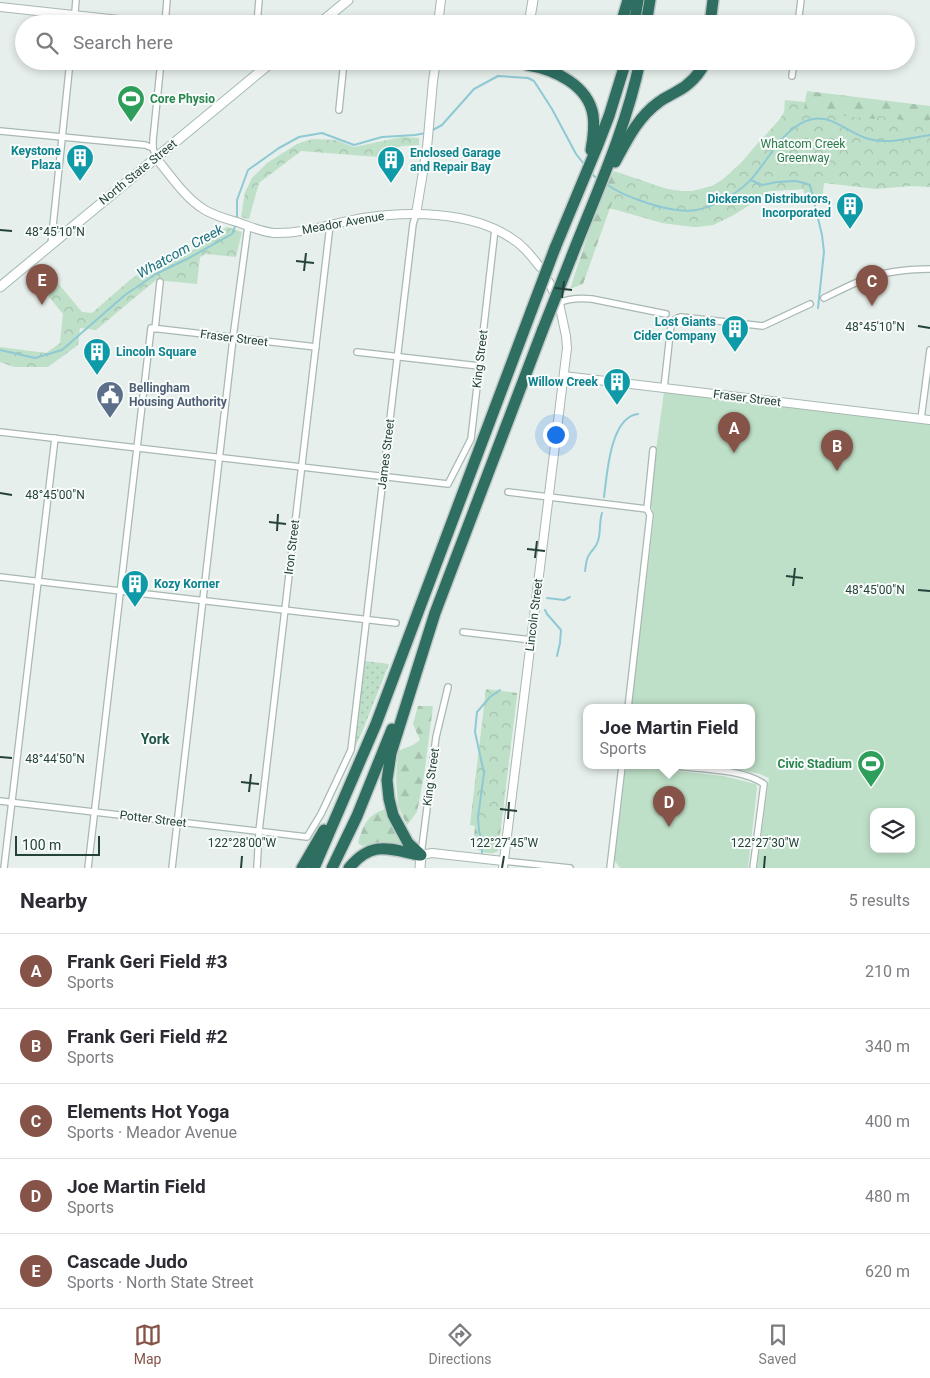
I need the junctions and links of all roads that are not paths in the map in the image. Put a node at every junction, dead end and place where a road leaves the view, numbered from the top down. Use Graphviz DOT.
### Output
graph roads {
  1 [pos="76,0"];
  2 [pos="168,0"];
  3 [pos="259,0"];
  4 [pos="348,0"];
  5 [pos="441,0"];
  6 [pos="533,0"];
  7 [pos="628,0"];
  8 [pos="638,0"];
  9 [pos="651,0"];
  10 [pos="713,0"];
  11 [pos="801,0"];
  12 [pos="0,7"];
  13 [pos="337,9"];
  14 [pos="46,15"];
  15 [pos="74,15"];
  16 [pos="166,15"];
  17 [pos="258,15"];
  18 [pos="330,15"];
  19 [pos="335,15"];
  20 [pos="439,15"];
  21 [pos="530,15"];
  22 [pos="624,15"];
  23 [pos="636,15"];
  24 [pos="648,15"];
  25 [pos="652,15"];
  26 [pos="711,15"];
  27 [pos="799,15"];
  28 [pos="69,70"];
  29 [pos="160,70"];
  30 [pos="262,70"];
  31 [pos="343,70"];
  32 [pos="435,70"];
  33 [pos="547,70"];
  34 [pos="623,70"];
  35 [pos="638,70"];
  36 [pos="700,70"];
  37 [pos="793,70"];
  38 [pos="792,76"];
  39 [pos="339,110"];
  40 [pos="0,131"];
  41 [pos="62,137"];
  42 [pos="594,146"];
  43 [pos="152,148"];
  44 [pos="618,148"];
  45 [pos="156,158"];
  46 [pos="416,214"];
  47 [pos="248,226"];
  48 [pos="330,226"];
  49 [pos="495,229"];
  50 [pos="51,245"];
  51 [pos="540,267"];
  52 [pos="930,269"];
  53 [pos="160,282"];
  54 [pos="549,282"];
  55 [pos="1,287"];
  56 [pos="554,291"];
  57 [pos="824,298"];
  58 [pos="559,304"];
  59 [pos="810,304"];
  60 [pos="666,314"];
  61 [pos="153,328"];
  62 [pos="233,338"];
  63 [pos="316,347"];
  64 [pos="930,350"];
  65 [pos="357,352"];
  66 [pos="398,356"];
  67 [pos="480,366"];
  68 [pos="564,376"];
  69 [pos="664,388"];
  70 [pos="926,419"];
  71 [pos="0,432"];
  72 [pos="55,438"];
  73 [pos="137,448"];
  74 [pos="653,450"];
  75 [pos="219,457"];
  76 [pos="302,467"];
  77 [pos="383,476"];
  78 [pos="508,492"];
  79 [pos="548,497"];
  80 [pos="647,509"];
  81 [pos="0,578"];
  82 [pos="38,582"];
  83 [pos="120,592"];
  84 [pos="203,601"];
  85 [pos="285,610"];
  86 [pos="366,620"];
  87 [pos="396,624"];
  88 [pos="463,632"];
  89 [pos="531,640"];
  90 [pos="421,655"];
  91 [pos="448,686"];
  92 [pos="628,704"];
  93 [pos="622,769"];
  94 [pos="702,769"];
  95 [pos="355,771"];
  96 [pos="0,801"];
  97 [pos="12,802"];
  98 [pos="95,812"];
  99 [pos="177,822"];
  100 [pos="259,831"];
  101 [pos="307,837"];
  102 [pos="421,855"];
  103 [pos="503,864"];
  104 [pos="4,868"];
  105 [pos="88,868"];
  106 [pos="172,868"];
  107 [pos="258,868"];
  108 [pos="302,868"];
  109 [pos="314,868"];
  110 [pos="332,868"];
  111 [pos="349,868"];
  112 [pos="420,868"];
  113 [pos="570,868"];
  114 [pos="610,868"];
  115 [pos="753,868"];
  1 -- 15 [label="street"];
  2 -- 16 [label="street"];
  3 -- 17 [label="street"];
  4 -- 13 [label="main road"];
  5 -- 20 [label="street"];
  6 -- 21 [label="main road"];
  7 -- 22 [label="highway"];
  8 -- 23 [label="highway"];
  9 -- 24 [label="highway"];
  9 -- 25 [label="highway"];
  10 -- 26 [label="highway"];
  11 -- 27 [label="street"];
  12 -- 14 [label="street"];
  13 -- 18 [label="main road"];
  13 -- 19 [label="main road"];
  28 -- 41 [label="street"];
  29 -- 43 [label="street"];
  30 -- 45 [label="main road, North State Street"];
  31 -- 39 [label="street"];
  32 -- 46 [label="street, James Street"];
  33 -- 42 [label="highway"];
  34 -- 42 [label="highway"];
  35 -- 44 [label="highway"];
  36 -- 44 [label="highway"];
  37 -- 38 [label="street"];
  40 -- 41 [label="street"];
  41 -- 43 [label="street"];
  41 -- 50 [label="street"];
  42 -- 95 [label="highway, bridge"];
  43 -- 45 [label="street"];
  44 -- 90 [label="highway, bridge"];
  45 -- 47 [label="street, Meador Avenue"];
  45 -- 50 [label="main road, North State Street"];
  46 -- 48 [label="street, Meador Avenue"];
  46 -- 49 [label="street, Meador Avenue"];
  46 -- 66 [label="street, James Street"];
  47 -- 48 [label="street, Meador Avenue"];
  47 -- 62 [label="street"];
  48 -- 63 [label="street, Iron Street"];
  49 -- 51 [label="street, Meador Avenue"];
  49 -- 67 [label="street, King Street"];
  50 -- 55 [label="main road, North State Street"];
  52 -- 57 [label="street"];
  53 -- 61 [label="street"];
  54 -- 56 [label="street"];
  58 -- 60 [label="street"];
  58 -- 68 [label="street, Lincoln Street"];
  59 -- 69 [label="street"];
  61 -- 62 [label="street, Fraser Street"];
  61 -- 73 [label="street"];
  62 -- 63 [label="street, Fraser Street"];
  62 -- 75 [label="street"];
  63 -- 76 [label="street, Iron Street"];
  64 -- 70 [label="street"];
  65 -- 66 [label="street"];
  66 -- 67 [label="street"];
  66 -- 77 [label="street, James Street"];
  67 -- 77 [label="street, King Street"];
  68 -- 69 [label="street, Fraser Street"];
  68 -- 79 [label="street, Lincoln Street"];
  69 -- 70 [label="street, Fraser Street"];
  71 -- 72 [label="street"];
  72 -- 73 [label="street"];
  72 -- 82 [label="street"];
  73 -- 75 [label="street"];
  73 -- 83 [label="street"];
  74 -- 80 [label="street"];
  75 -- 76 [label="street"];
  75 -- 84 [label="street"];
  76 -- 77 [label="street"];
  76 -- 85 [label="street, Iron Street"];
  77 -- 86 [label="street, James Street"];
  78 -- 79 [label="street"];
  79 -- 80 [label="street"];
  79 -- 89 [label="street, Lincoln Street"];
  80 -- 92 [label="street"];
  81 -- 82 [label="street"];
  82 -- 83 [label="street"];
  82 -- 97 [label="street"];
  83 -- 84 [label="street"];
  83 -- 98 [label="street"];
  84 -- 85 [label="street"];
  84 -- 99 [label="street"];
  85 -- 86 [label="street"];
  85 -- 100 [label="street, Iron Street"];
  86 -- 87 [label="street"];
  86 -- 101 [label="street, James Street"];
  88 -- 89 [label="street"];
  89 -- 103 [label="street, Lincoln Street"];
  90 -- 102 [label="highway"];
  90 -- 110 [label="highway"];
  91 -- 102 [label="street, King Street"];
  93 -- 114 [label="street"];
  94 -- 115 [label="street"];
  95 -- 108 [label="highway"];
  95 -- 109 [label="highway"];
  96 -- 97 [label="street, Potter Street"];
  97 -- 98 [label="street, Potter Street"];
  97 -- 104 [label="street"];
  98 -- 99 [label="street, Potter Street"];
  98 -- 105 [label="street"];
  99 -- 100 [label="street, Potter Street"];
  99 -- 106 [label="street"];
  100 -- 101 [label="street, Potter Street"];
  100 -- 107 [label="street, Iron Street"];
  102 -- 103 [label="street"];
  102 -- 111 [label="highway"];
  102 -- 112 [label="main road, King Street"];
  103 -- 113 [label="street"];
}
